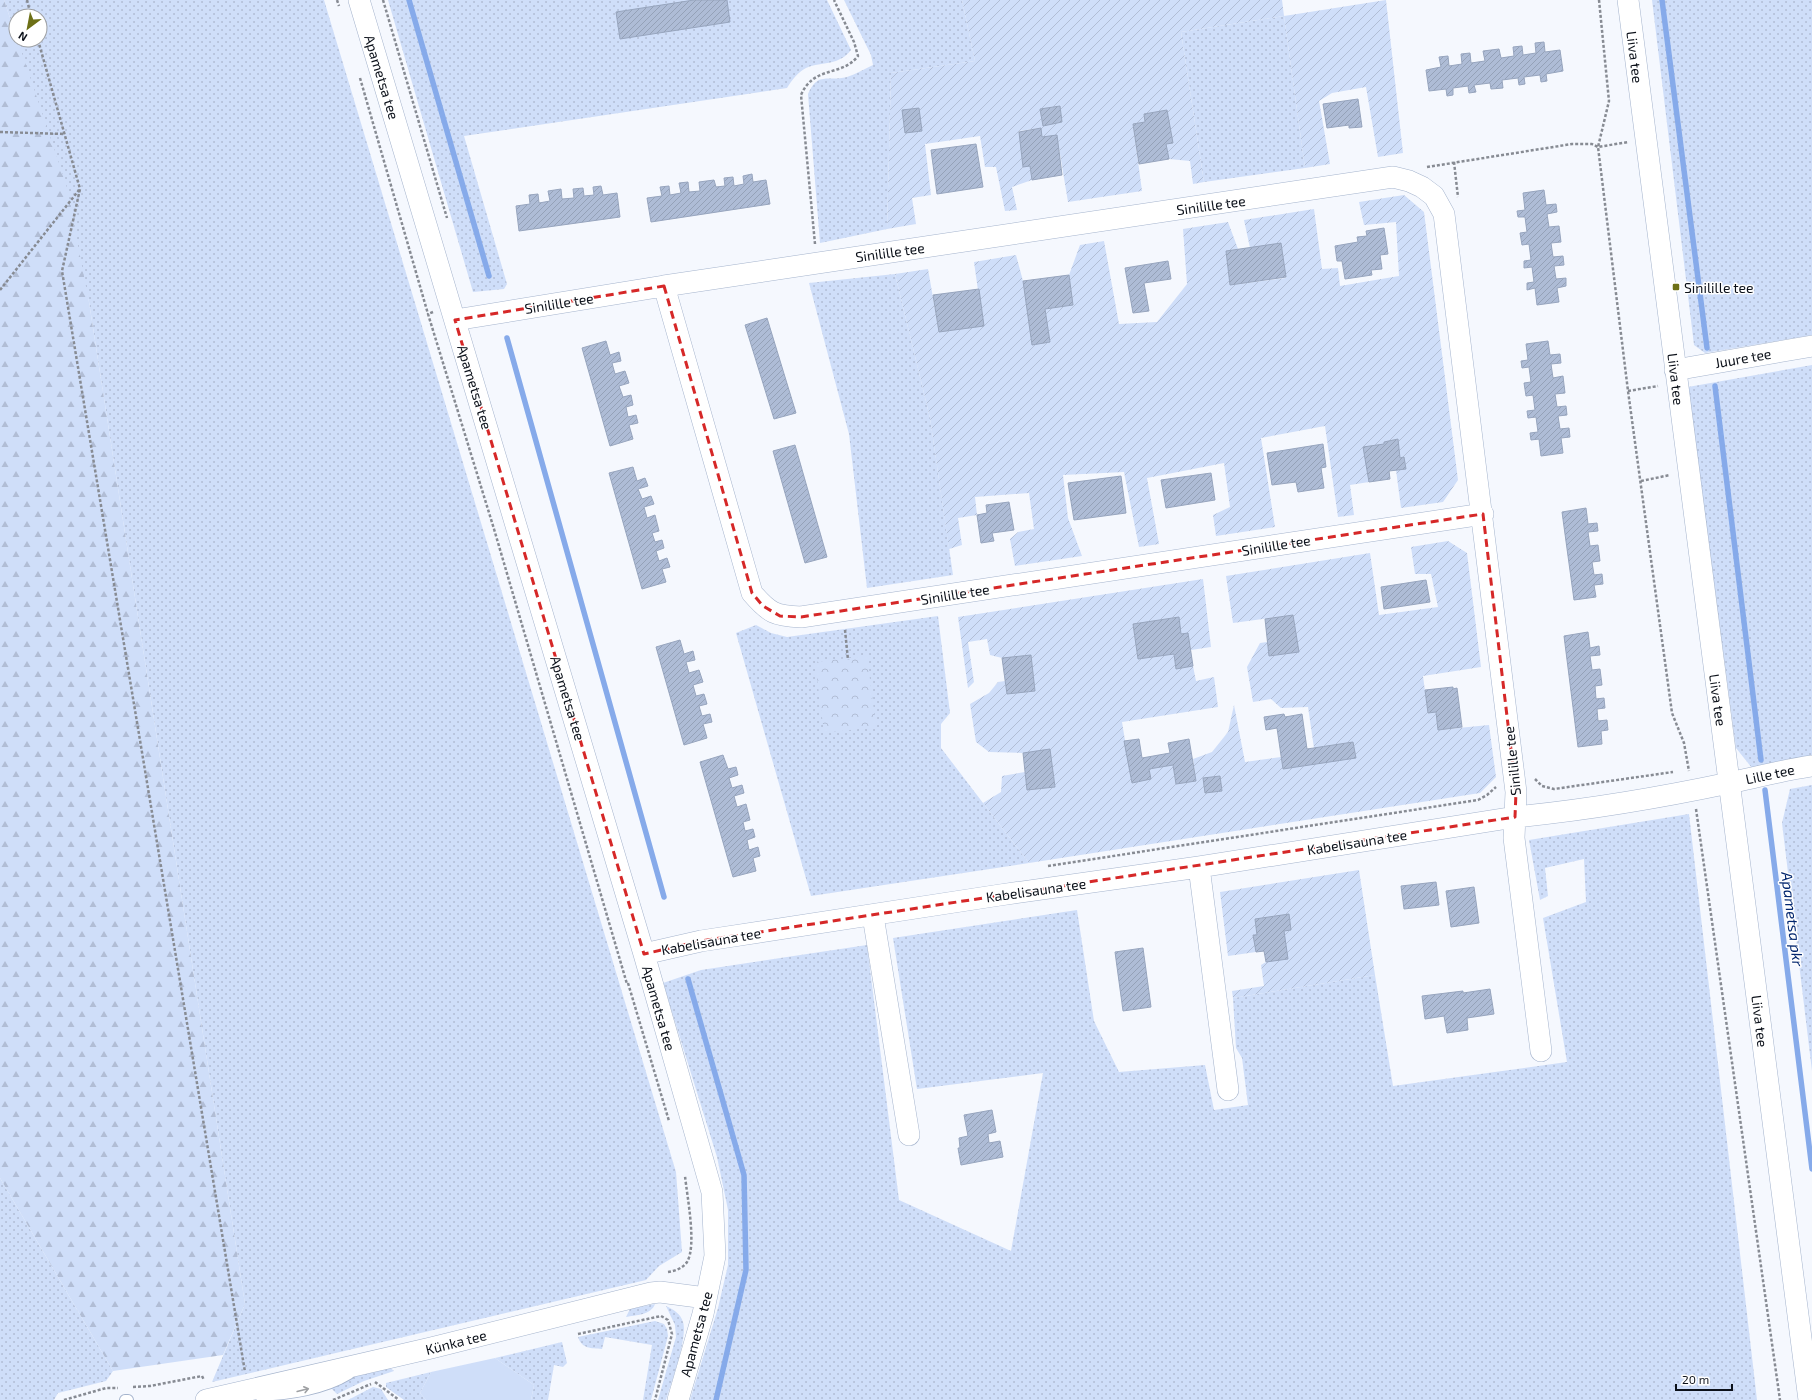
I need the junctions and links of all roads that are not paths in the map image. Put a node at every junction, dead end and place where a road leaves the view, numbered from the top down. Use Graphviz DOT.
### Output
graph roads {
  1 [pos="359,0"];
  2 [pos="1628,0"];
  3 [pos="664,286"];
  4 [pos="455,320"];
  5 [pos="1812,346"];
  6 [pos="1675,370"];
  7 [pos="1483,514"];
  8 [pos="1812,766"];
  9 [pos="1729,783"];
  10 [pos="1515,817"];
  11 [pos="1199,867"];
  12 [pos="873,916"];
  13 [pos="644,954"];
  14 [pos="1541,1051"];
  15 [pos="1228,1090"];
  16 [pos="909,1135"];
  17 [pos="706,1298"];
  18 [pos="366,1363"];
  19 [pos="207,1400"];
  20 [pos="678,1400"];
  21 [pos="1809,1400"];
  1 -- 4 [label="street, Apametsa tee"];
  2 -- 6 [label="street, Liiva tee"];
  3 -- 4 [label="street, Sinilille tee"];
  3 -- 7 [label="street, Sinilille tee"];
  3 -- 7 [label="street, Sinilille tee"];
  4 -- 13 [label="street, Apametsa tee"];
  5 -- 6 [label="street, Juure tee"];
  6 -- 9 [label="street, Liiva tee"];
  7 -- 10 [label="street, Sinilille tee"];
  8 -- 9 [label="street, Lille tee"];
  9 -- 10 [label="street, Kabelisauna tee"];
  9 -- 21 [label="street, Liiva tee"];
  10 -- 11 [label="street, Kabelisauna tee"];
  10 -- 14 [label="street"];
  11 -- 12 [label="street, Kabelisauna tee"];
  11 -- 15 [label="street"];
  12 -- 13 [label="street, Kabelisauna tee"];
  12 -- 16 [label="street"];
  13 -- 17 [label="street, Apametsa tee"];
  17 -- 18 [label="street, Künka tee"];
  17 -- 20 [label="street, Apametsa tee"];
  18 -- 19 [label="street, Künka tee"];
  19 -- 18 [label="lane, one-way"];
}
